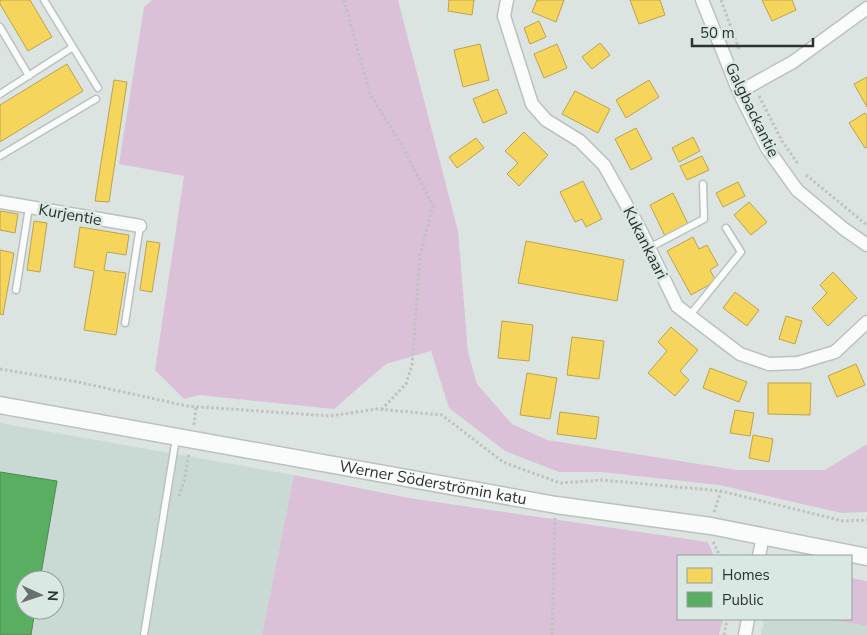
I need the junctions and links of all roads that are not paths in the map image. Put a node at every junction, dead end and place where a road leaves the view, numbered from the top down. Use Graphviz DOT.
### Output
graph roads {
  1 [pos="44,0"];
  2 [pos="507,0"];
  3 [pos="702,0"];
  4 [pos="867,8"];
  5 [pos="0,27"];
  6 [pos="73,47"];
  7 [pos="29,76"];
  8 [pos="98,88"];
  9 [pos="739,92"];
  10 [pos="0,94"];
  11 [pos="96,98"];
  12 [pos="0,156"];
  13 [pos="703,184"];
  14 [pos="0,202"];
  15 [pos="30,207"];
  16 [pos="140,226"];
  17 [pos="726,228"];
  18 [pos="867,245"];
  19 [pos="649,248"];
  20 [pos="16,290"];
  21 [pos="690,315"];
  22 [pos="867,322"];
  23 [pos="125,323"];
  24 [pos="0,405"];
  25 [pos="184,438"];
  26 [pos="763,536"];
  27 [pos="759,555"];
  28 [pos="867,557"];
  29 [pos="748,620"];
  30 [pos="144,635"];
  31 [pos="745,635"];
  1 -- 6 [label="lane"];
  2 -- 19 [label="street, Kukankaari"];
  3 -- 9 [label="street, Galgbackantie"];
  4 -- 9 [label="street"];
  5 -- 7 [label="lane"];
  6 -- 7 [label="lane"];
  6 -- 8 [label="lane"];
  7 -- 10 [label="lane"];
  9 -- 18 [label="street, Galgbackantie"];
  11 -- 12 [label="lane"];
  13 -- 19 [label="lane"];
  14 -- 15 [label="street, Kurjentie"];
  15 -- 16 [label="street, Kurjentie"];
  15 -- 20 [label="lane"];
  16 -- 23 [label="lane"];
  17 -- 21 [label="lane"];
  19 -- 21 [label="street, Kukankaari"];
  21 -- 22 [label="street, Kukankaari"];
  24 -- 25 [label="street, Werner Söderströmin katu"];
  25 -- 26 [label="street, Werner Söderströmin katu"];
  25 -- 30 [label="lane"];
  26 -- 27 [label="street"];
  26 -- 28 [label="street, Werner Söderströmin katu"];
  29 -- 31 [label="street"];
}
